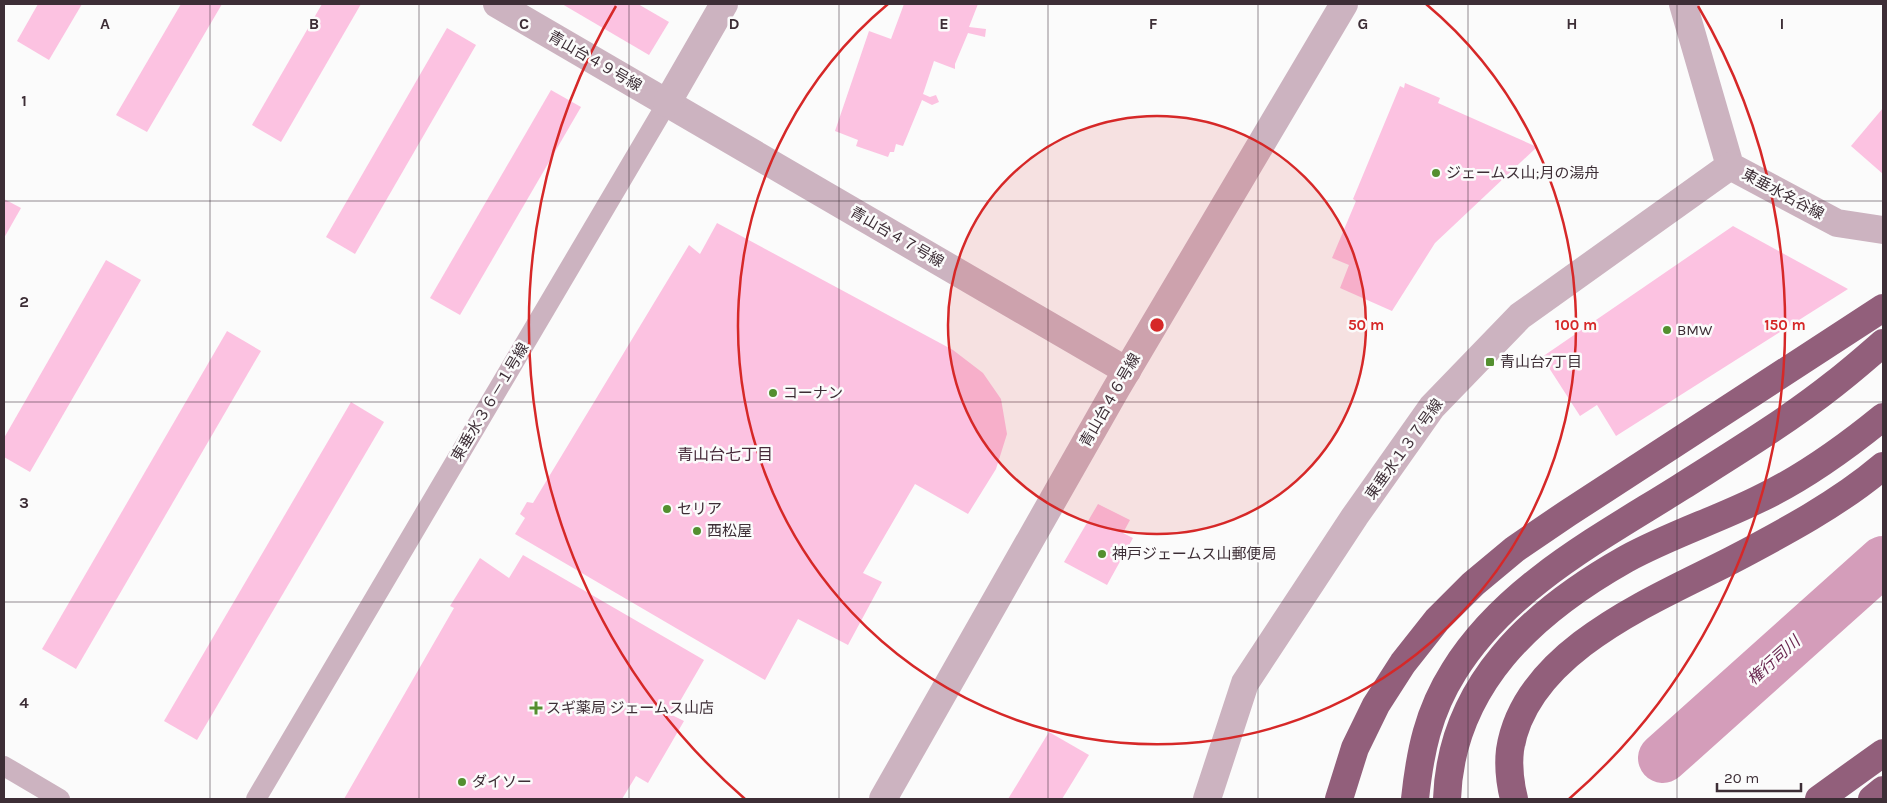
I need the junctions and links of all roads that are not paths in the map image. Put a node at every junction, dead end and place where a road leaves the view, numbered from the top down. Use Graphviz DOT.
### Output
graph roads {
  1 [pos="497,4"];
  2 [pos="724,4"];
  3 [pos="1344,4"];
  4 [pos="1683,4"];
  5 [pos="667,103"];
  6 [pos="1730,166"];
  7 [pos="1883,230"];
  8 [pos="1883,308"];
  9 [pos="1883,343"];
  10 [pos="1127,371"];
  11 [pos="1883,417"];
  12 [pos="1883,466"];
  13 [pos="1883,753"];
  14 [pos="4,766"];
  15 [pos="1883,790"];
  16 [pos="60,799"];
  17 [pos="256,799"];
  18 [pos="883,799"];
  19 [pos="1207,799"];
  20 [pos="1339,799"];
  21 [pos="1415,799"];
  22 [pos="1447,799"];
  23 [pos="1514,799"];
  24 [pos="1819,799"];
  25 [pos="1872,799"];
  1 -- 5 [label="street, 青山台４９号線"];
  2 -- 5 [label="street, 東垂水３６－１号線"];
  3 -- 10 [label="street, 青山台４６号線"];
  4 -- 6 [label="street, 東垂水名谷線"];
  5 -- 10 [label="street, 青山台４７号線"];
  5 -- 17 [label="street, 東垂水３６－１号線"];
  6 -- 7 [label="street, 東垂水名谷線"];
  6 -- 19 [label="street, 東垂水１３７号線"];
  8 -- 20 [label="highway"];
  9 -- 21 [label="highway"];
  10 -- 18 [label="street, 青山台４６号線"];
  11 -- 22 [label="highway"];
  12 -- 23 [label="highway"];
  13 -- 24 [label="highway"];
  14 -- 16 [label="street"];
  15 -- 25 [label="highway"];
}
